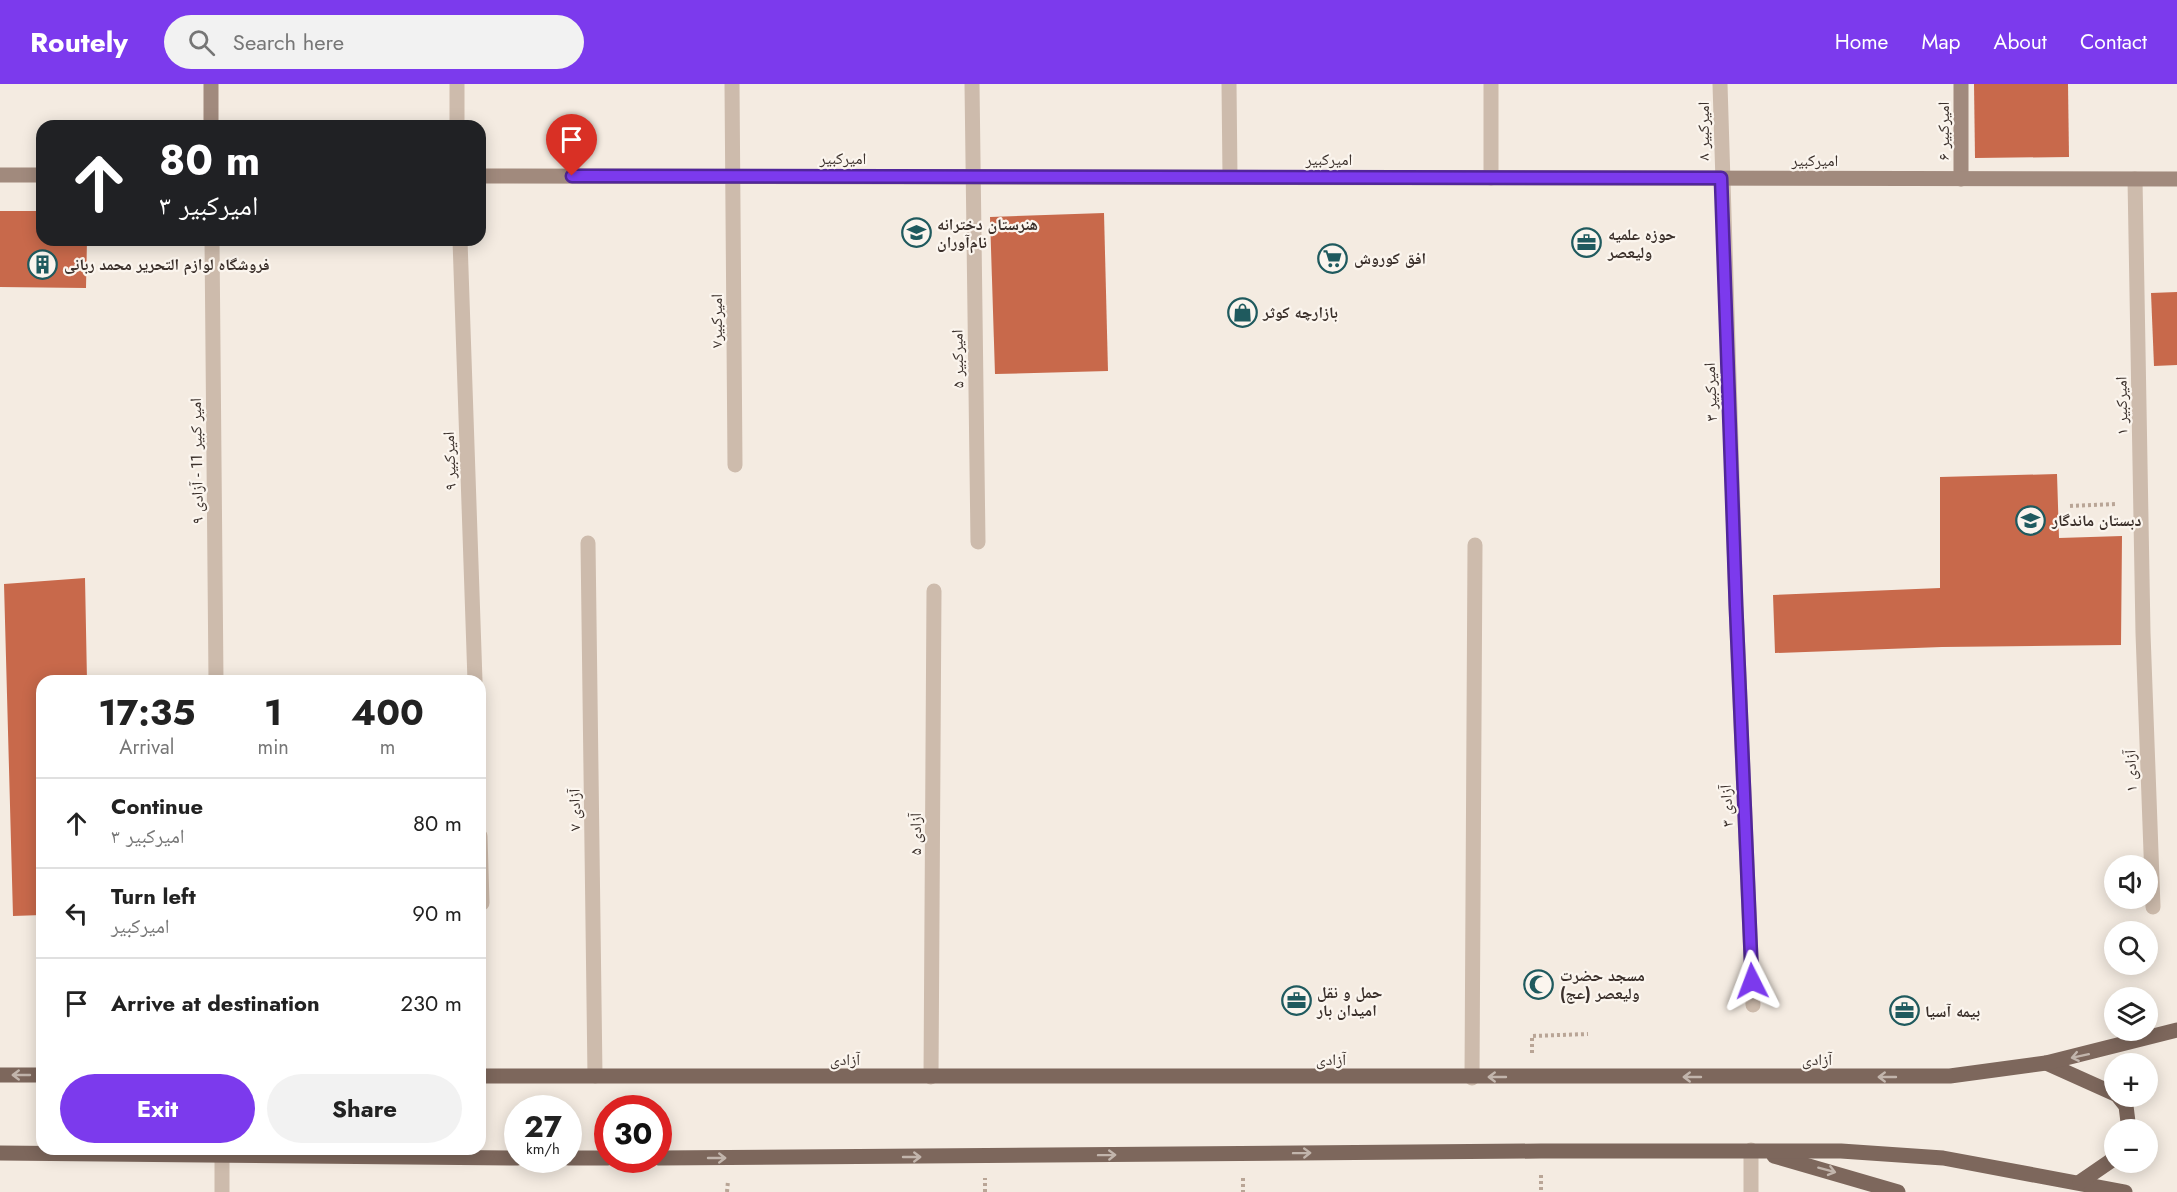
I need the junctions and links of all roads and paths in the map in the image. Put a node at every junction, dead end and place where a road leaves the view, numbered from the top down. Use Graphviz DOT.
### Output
graph roads {
  1 [pos="210,84"];
  2 [pos="457,84"];
  3 [pos="732,84"];
  4 [pos="972,84"];
  5 [pos="1229,84"];
  6 [pos="1491,84"];
  7 [pos="1720,84"];
  8 [pos="1961,84"];
  9 [pos="211,120"];
  10 [pos="458,120"];
  11 [pos="0,175"];
  12 [pos="36,175"];
  13 [pos="486,176"];
  14 [pos="734,176"];
  15 [pos="972,177"];
  16 [pos="1230,177"];
  17 [pos="1491,178"];
  18 [pos="1721,178"];
  19 [pos="1961,178"];
  20 [pos="2135,179"];
  21 [pos="2177,179"];
  22 [pos="212,246"];
  23 [pos="460,246"];
  24 [pos="735,465"];
  25 [pos="2140,504"];
  26 [pos="2070,506"];
  27 [pos="978,542"];
  28 [pos="588,543"];
  29 [pos="1475,545"];
  30 [pos="934,591"];
  31 [pos="1736,606"];
  32 [pos="2143,633"];
  33 [pos="216,675"];
  34 [pos="475,675"];
  35 [pos="2150,855"];
  36 [pos="1753,1005"];
  37 [pos="2177,1030"];
  38 [pos="1588,1034"];
  39 [pos="1532,1036"];
  40 [pos="2046,1063"];
  41 [pos="0,1075"];
  42 [pos="36,1075"];
  43 [pos="486,1076"];
  44 [pos="596,1076"];
  45 [pos="931,1077"];
  46 [pos="1472,1078"];
  47 [pos="2104,1090"];
  48 [pos="1751,1150"];
  49 [pos="0,1154"];
  50 [pos="36,1154"];
  51 [pos="111,1155"];
  52 [pos="222,1156"];
  53 [pos="504,1158"];
  54 [pos="672,1158"];
  55 [pos="2104,1166"];
  56 [pos="2080,1182"];
  57 [pos="222,1192"];
  58 [pos="1751,1192"];
  59 [pos="1898,1192"];
  60 [pos="2125,1192"];
  1 -- 9 [label="street"];
  2 -- 10 [label="street"];
  3 -- 14 [label="street, امیرکبیر۷"];
  4 -- 15 [label="street, امیرکبیر ۵"];
  5 -- 16 [label="street"];
  6 -- 17 [label="street"];
  7 -- 18 [label="street, امیرکبیر ۸"];
  8 -- 19 [label="street, امیرکبیر ۶"];
  11 -- 12 [label="street"];
  13 -- 14 [label="street, امیرکبیر"];
  14 -- 15 [label="street, امیرکبیر"];
  14 -- 24 [label="street, امیرکبیر۷"];
  15 -- 16 [label="street, امیرکبیر"];
  15 -- 27 [label="street, امیرکبیر ۵"];
  16 -- 17 [label="street, امیرکبیر"];
  17 -- 18 [label="street, امیرکبیر"];
  18 -- 19 [label="street, امیرکبیر"];
  18 -- 31 [label="street, امیرکبیر ۳"];
  19 -- 20 [label="street, امیرکبیر"];
  20 -- 21 [label="street, امیرکبیر"];
  20 -- 25 [label="street, امیرکبیر ۱"];
  22 -- 33 [label="street, امیر کبیر 11 - آزادی ۹"];
  23 -- 34 [label="street, امیرکبیر ۹"];
  25 -- 26 [label="path"];
  25 -- 32 [label="street, امیرکبیر ۱"];
  28 -- 44 [label="street, آزادی ۷"];
  29 -- 46 [label="street"];
  30 -- 45 [label="street, آزادی ۵"];
  31 -- 36 [label="street, آزادی ۳"];
  32 -- 35 [label="street, آزادی ۱"];
  37 -- 40 [label="main road, آزادی, one-way"];
  38 -- 39 [label="path"];
  40 -- 46 [label="main road, آزادی, one-way"];
  40 -- 47 [label="main road"];
  42 -- 41 [label="main road, one-way"];
  43 -- 44 [label="main road, آزادی"];
  44 -- 45 [label="main road, آزادی"];
  45 -- 46 [label="main road, آزادی"];
  54 -- 48 [label="main road, one-way"];
  48 -- 56 [label="main road"];
  48 -- 58 [label="street"];
  48 -- 59 [label="main road, one-way"];
  49 -- 50 [label="main road"];
  51 -- 52 [label="main road"];
  52 -- 53 [label="main road"];
  52 -- 57 [label="street"];
  55 -- 56 [label="main road"];
  56 -- 60 [label="main road"];
}
